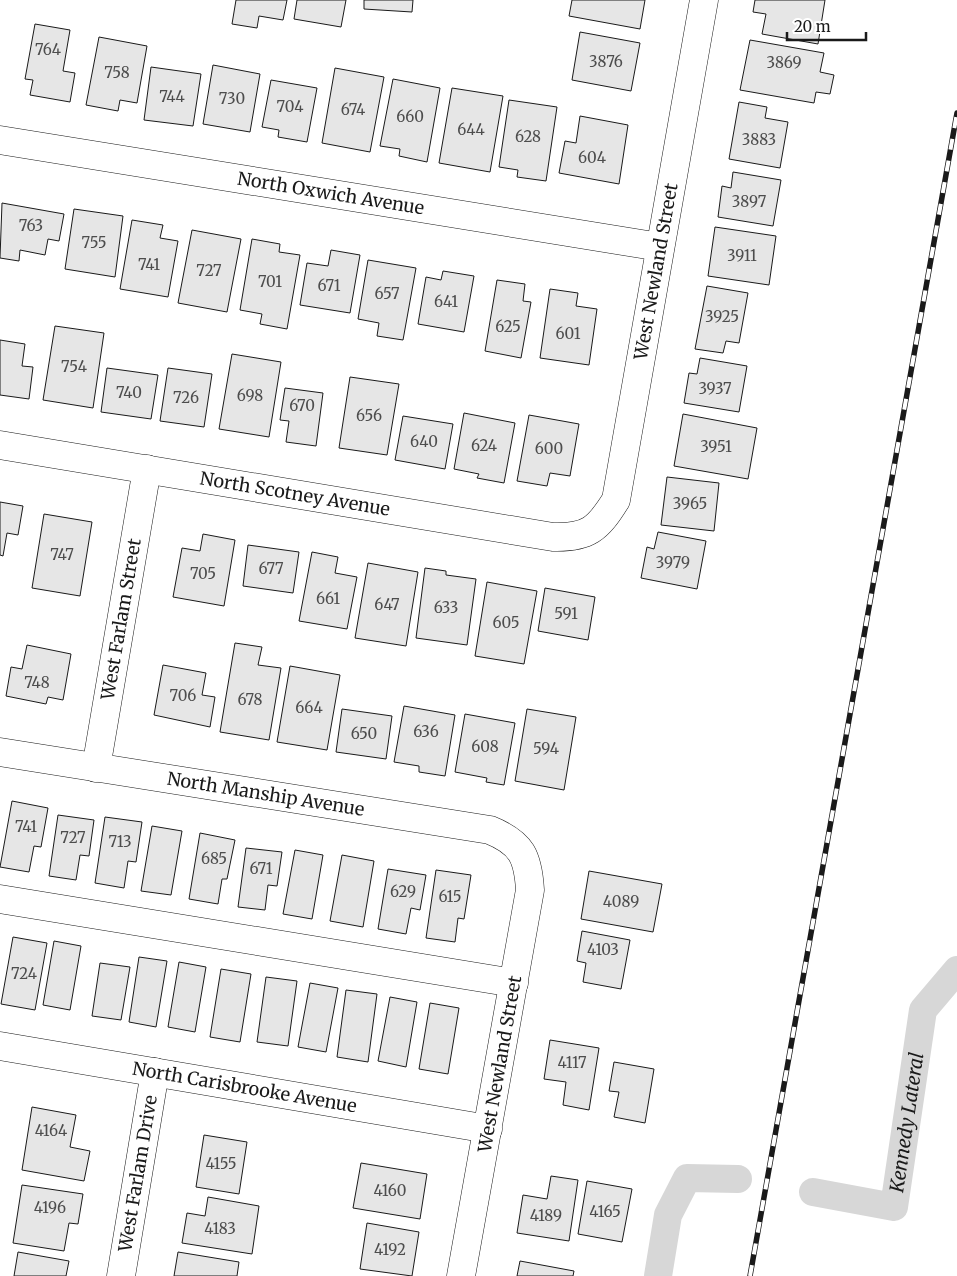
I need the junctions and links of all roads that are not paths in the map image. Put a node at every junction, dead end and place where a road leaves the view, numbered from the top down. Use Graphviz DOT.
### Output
graph roads {
  1 [pos="704,0"];
  2 [pos="0,140"];
  3 [pos="660,247"];
  4 [pos="0,445"];
  5 [pos="147,469"];
  6 [pos="588,533"];
  7 [pos="0,752"];
  8 [pos="96,768"];
  9 [pos="523,852"];
  10 [pos="0,899"];
  11 [pos="514,983"];
  12 [pos="0,1046"];
  13 [pos="155,1072"];
  14 [pos="488,1129"];
  15 [pos="121,1276"];
  16 [pos="461,1276"];
  1 -- 3 [label="street, West Newland Street"];
  2 -- 3 [label="street, North Oxwich Avenue"];
  3 -- 6 [label="street, West Newland Street"];
  4 -- 5 [label="street, North Scotney Avenue"];
  5 -- 6 [label="street, North Scotney Avenue"];
  5 -- 8 [label="street, West Farlam Street"];
  7 -- 8 [label="street, North Manship Avenue"];
  8 -- 9 [label="street, North Manship Avenue"];
  9 -- 11 [label="street, West Newland Street"];
  10 -- 11 [label="street"];
  11 -- 14 [label="street, West Newland Street"];
  12 -- 13 [label="street, North Carisbrooke Avenue"];
  13 -- 14 [label="street, North Carisbrooke Avenue"];
  13 -- 15 [label="street, West Farlam Drive"];
  14 -- 16 [label="street, West Newland Street"];
}
